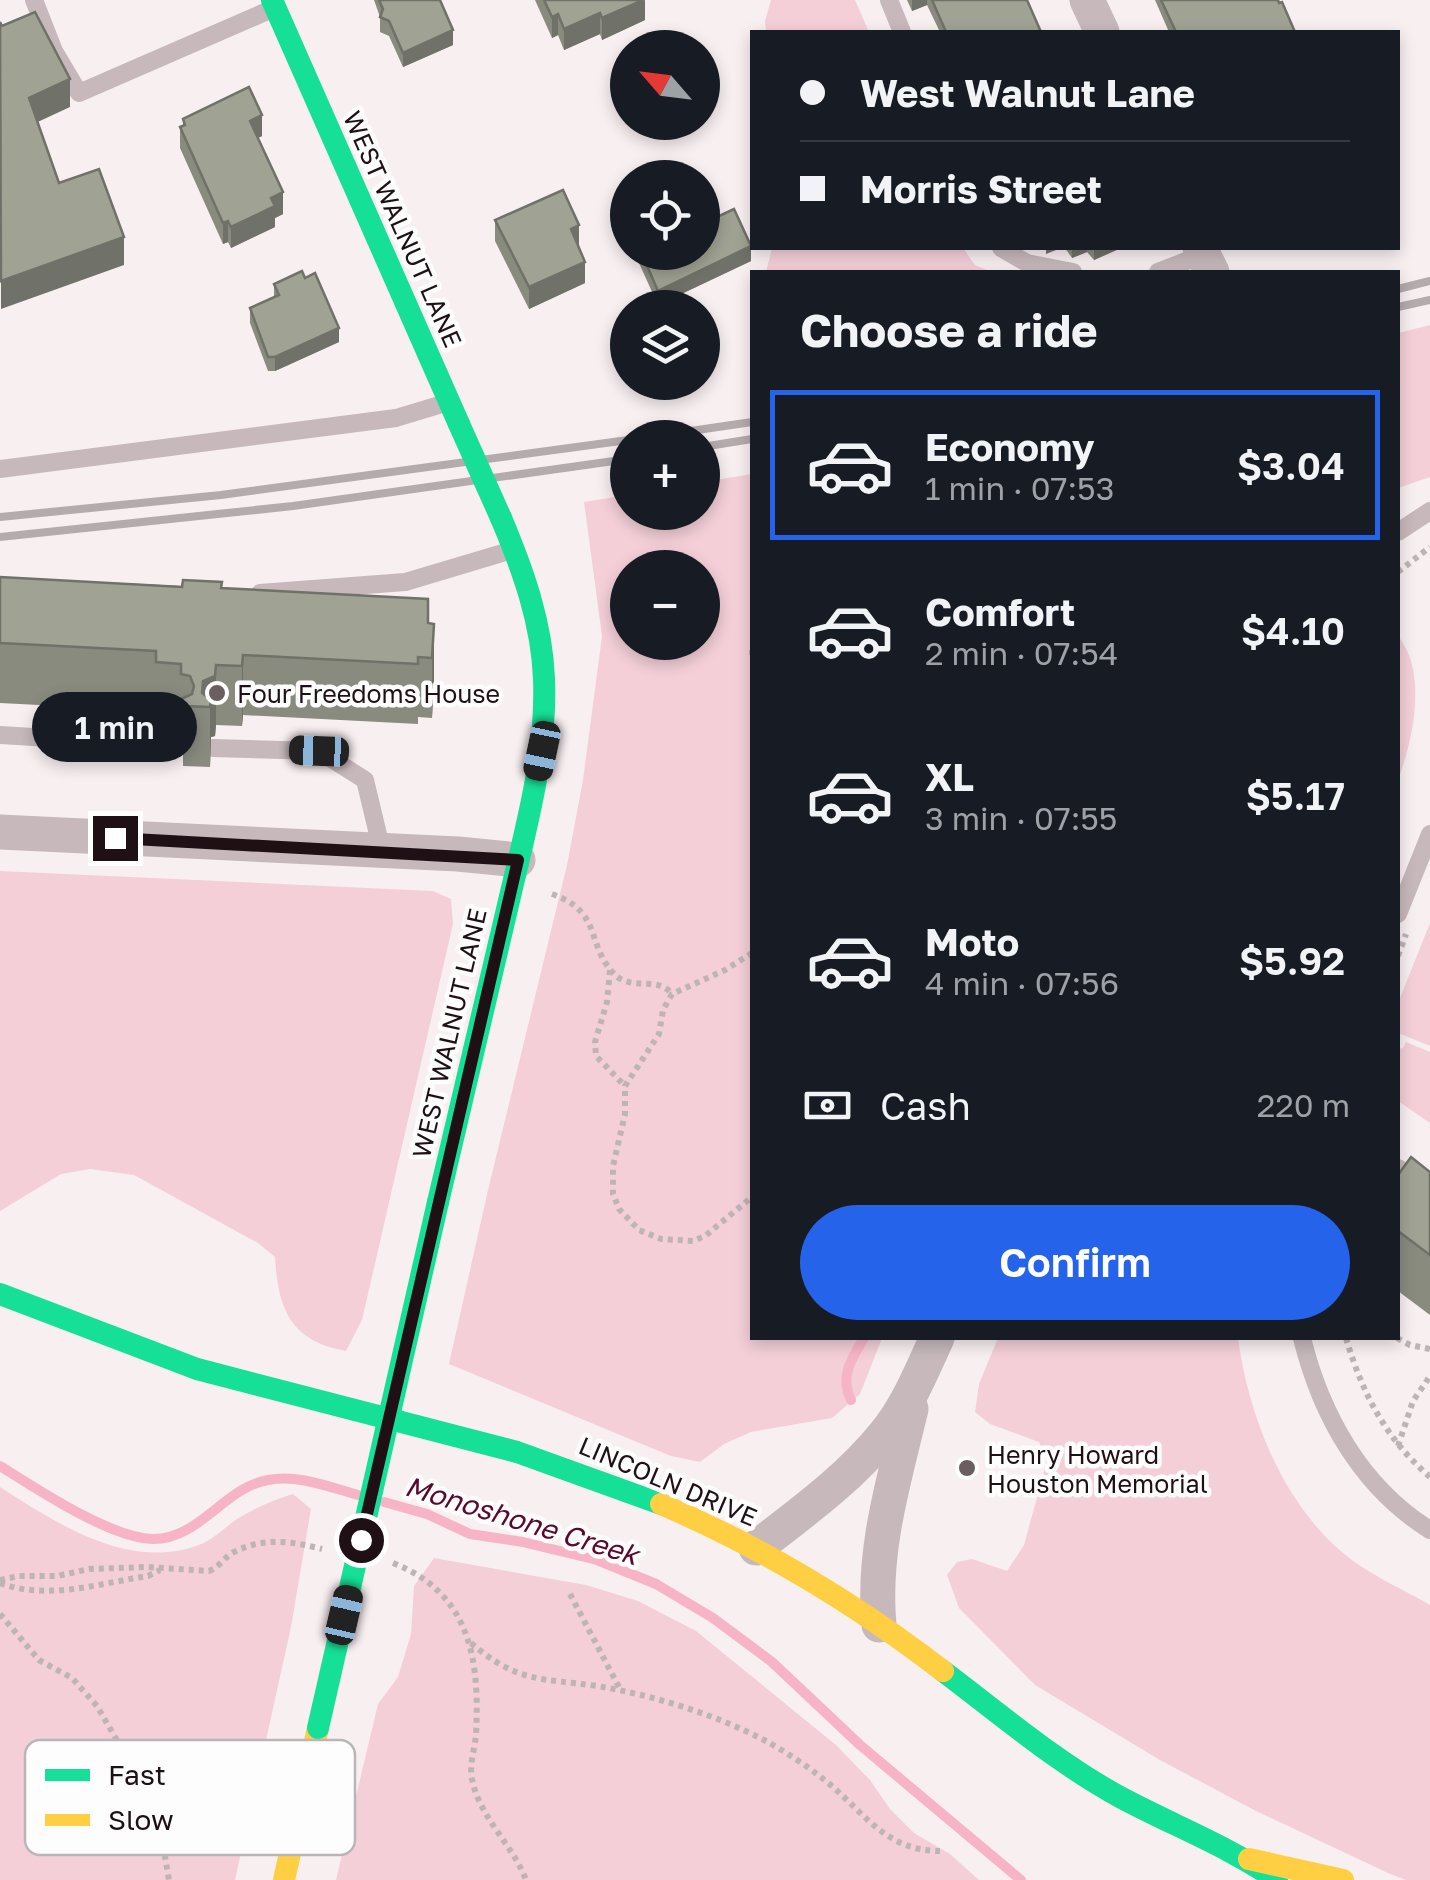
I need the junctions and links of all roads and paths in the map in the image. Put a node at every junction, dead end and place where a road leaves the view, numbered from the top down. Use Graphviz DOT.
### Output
graph roads {
  1 [pos="34,0"];
  2 [pos="889,0"];
  3 [pos="1087,0"];
  4 [pos="273,4"];
  5 [pos="901,30"];
  6 [pos="1101,30"];
  7 [pos="1005,250"];
  8 [pos="1205,258"];
  9 [pos="1063,270"];
  10 [pos="1165,270"];
  11 [pos="454,413"];
  12 [pos="0,469"];
  13 [pos="1430,511"];
  14 [pos="1400,531"];
  15 [pos="1430,547"];
  16 [pos="515,549"];
  17 [pos="1400,570"];
  18 [pos="239,595"];
  19 [pos="0,735"];
  20 [pos="182,746"];
  21 [pos="213,748"];
  22 [pos="0,832"];
  23 [pos="1430,834"];
  24 [pos="382,850"];
  25 [pos="518,860"];
  26 [pos="552,894"];
  27 [pos="1400,909"];
  28 [pos="750,954"];
  29 [pos="610,969"];
  30 [pos="672,994"];
  31 [pos="625,1086"];
  32 [pos="750,1198"];
  33 [pos="0,1294"];
  34 [pos="936,1340"];
  35 [pos="1303,1340"];
  36 [pos="1347,1340"];
  37 [pos="1400,1340"];
  38 [pos="1430,1349"];
  39 [pos="1430,1376"];
  40 [pos="918,1378"];
  41 [pos="1398,1447"];
  42 [pos="1430,1477"];
  43 [pos="1430,1530"];
  44 [pos="756,1548"];
  45 [pos="164,1568"];
  46 [pos="0,1584"];
  47 [pos="570,1594"];
  48 [pos="0,1614"];
  49 [pos="878,1624"];
  50 [pos="470,1642"];
  51 [pos="621,1692"];
  52 [pos="115,1740"];
  53 [pos="315,1740"];
  54 [pos="940,1851"];
  55 [pos="165,1855"];
  56 [pos="290,1855"];
  57 [pos="1249,1858"];
  58 [pos="169,1880"];
  59 [pos="284,1880"];
  60 [pos="1278,1880"];
  61 [pos="1343,1880"];
  1 -- 4 [label="lane"];
  2 -- 5 [label="lane"];
  3 -- 6 [label="street"];
  4 -- 11 [label="street, WEST WALNUT LANE"];
  7 -- 9 [label="lane"];
  8 -- 10 [label="lane"];
  11 -- 12 [label="lane"];
  11 -- 16 [label="street, WEST WALNUT LANE, bridge"];
  13 -- 14 [label="lane"];
  15 -- 17 [label="path"];
  16 -- 18 [label="lane"];
  16 -- 25 [label="street, WEST WALNUT LANE"];
  19 -- 20 [label="lane"];
  21 -- 24 [label="lane"];
  22 -- 24 [label="street"];
  23 -- 27 [label="lane"];
  24 -- 25 [label="street"];
  25 -- 53 [label="street, WEST WALNUT LANE, bridge"];
  26 -- 29 [label="path"];
  28 -- 30 [label="path"];
  29 -- 30 [label="path"];
  29 -- 31 [label="path"];
  30 -- 31 [label="path"];
  31 -- 32 [label="path"];
  33 -- 44 [label="street, LINCOLN DRIVE"];
  34 -- 40 [label="street"];
  35 -- 43 [label="lane"];
  36 -- 41 [label="path"];
  37 -- 38 [label="path"];
  39 -- 41 [label="path"];
  40 -- 44 [label="street"];
  40 -- 49 [label="street"];
  41 -- 42 [label="path"];
  44 -- 49 [label="street, LINCOLN DRIVE"];
  45 -- 46 [label="path"];
  47 -- 51 [label="path"];
  48 -- 52 [label="path"];
  49 -- 57 [label="street, LINCOLN DRIVE"];
  50 -- 51 [label="path"];
  51 -- 54 [label="path"];
  55 -- 58 [label="path"];
  56 -- 59 [label="street, WEST WALNUT LANE, bridge"];
  57 -- 60 [label="street, LINCOLN DRIVE"];
  57 -- 61 [label="street, LINCOLN DRIVE"];
}
